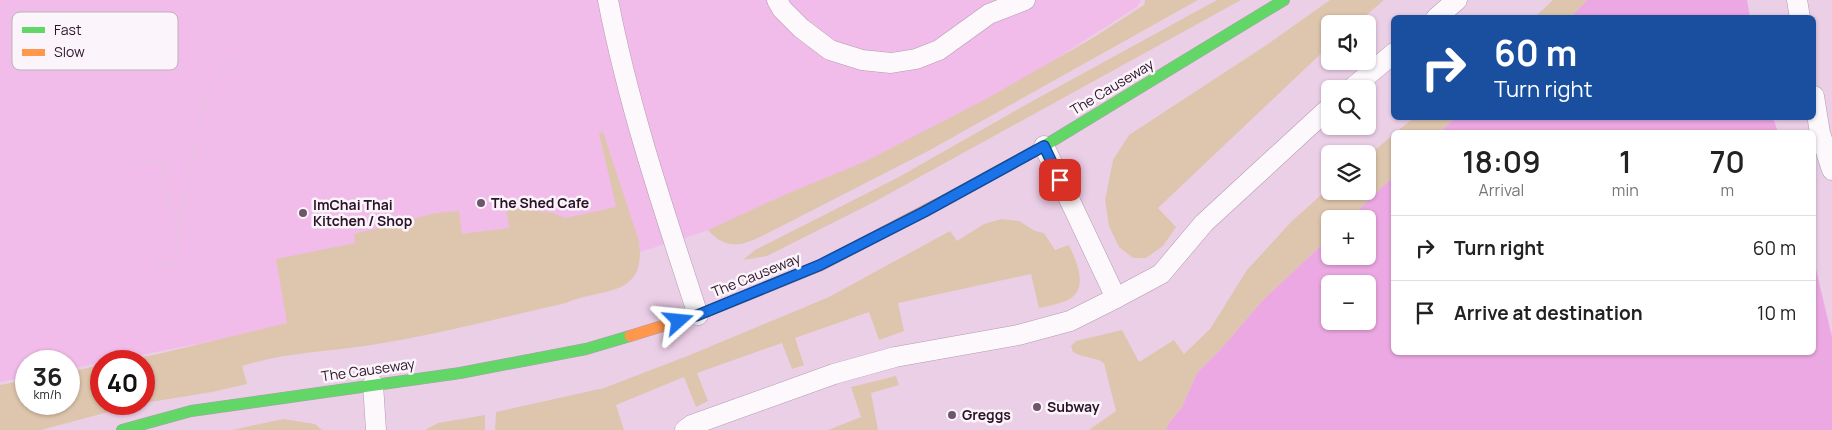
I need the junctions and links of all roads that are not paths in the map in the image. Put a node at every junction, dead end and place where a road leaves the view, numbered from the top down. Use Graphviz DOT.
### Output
graph roads {
  1 [pos="608,0"];
  2 [pos="777,0"];
  3 [pos="1025,0"];
  4 [pos="1284,0"];
  5 [pos="1457,0"];
  6 [pos="1797,0"];
  7 [pos="1440,15"];
  8 [pos="1800,15"];
  9 [pos="1391,56"];
  10 [pos="1362,80"];
  11 [pos="1816,109"];
  12 [pos="1321,114"];
  13 [pos="1044,146"];
  14 [pos="1832,170"];
  15 [pos="1116,298"];
  16 [pos="698,315"];
  17 [pos="373,384"];
  18 [pos="122,430"];
  19 [pos="376,430"];
  20 [pos="685,430"];
  1 -- 16 [label="lane"];
  2 -- 3 [label="lane"];
  4 -- 13 [label="street, The Causeway"];
  5 -- 7 [label="lane"];
  6 -- 8 [label="lane"];
  9 -- 10 [label="lane"];
  11 -- 14 [label="lane"];
  12 -- 15 [label="lane"];
  13 -- 15 [label="lane"];
  13 -- 16 [label="street, The Causeway"];
  15 -- 20 [label="lane"];
  16 -- 17 [label="street, The Causeway"];
  17 -- 18 [label="street, The Causeway"];
  17 -- 19 [label="lane"];
}
